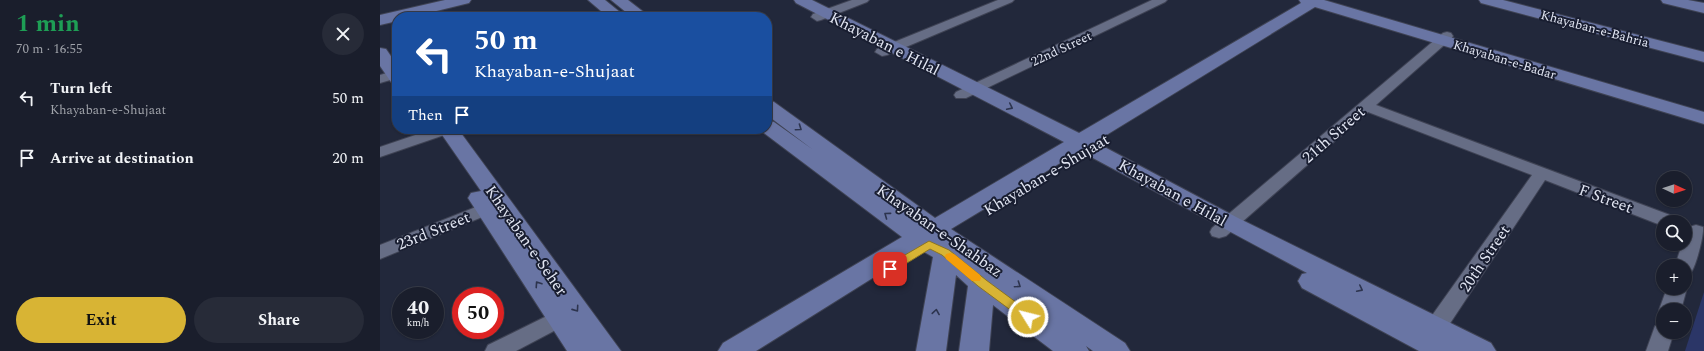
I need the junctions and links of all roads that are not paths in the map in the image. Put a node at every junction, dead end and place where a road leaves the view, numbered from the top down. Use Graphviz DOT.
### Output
graph roads {
  1 [pos="595,0"];
  2 [pos="618,0"];
  3 [pos="784,0"];
  4 [pos="801,0"];
  5 [pos="863,0"];
  6 [pos="1008,0"];
  7 [pos="1161,0"];
  8 [pos="1486,0"];
  9 [pos="1507,0"];
  10 [pos="1668,0"];
  11 [pos="1681,0"];
  12 [pos="471,1"];
  13 [pos="1322,2"];
  14 [pos="1704,5"];
  15 [pos="1704,8"];
  16 [pos="418,12"];
  17 [pos="431,12"];
  18 [pos="611,12"];
  19 [pos="635,12"];
  20 [pos="822,15"];
  21 [pos="392,17"];
  22 [pos="380,20"];
  23 [pos="392,27"];
  24 [pos="1445,38"];
  25 [pos="381,39"];
  26 [pos="888,49"];
  27 [pos="392,51"];
  28 [pos="1704,51"];
  29 [pos="1704,57"];
  30 [pos="390,77"];
  31 [pos="968,92"];
  32 [pos="1366,106"];
  33 [pos="772,110"];
  34 [pos="1704,112"];
  35 [pos="1704,118"];
  36 [pos="772,129"];
  37 [pos="430,134"];
  38 [pos="443,134"];
  39 [pos="444,134"];
  40 [pos="1079,148"];
  41 [pos="380,152"];
  42 [pos="1541,174"];
  43 [pos="486,209"];
  44 [pos="1656,216"];
  45 [pos="1225,228"];
  46 [pos="1695,231"];
  47 [pos="934,240"];
  48 [pos="380,252"];
  49 [pos="1687,259"];
  50 [pos="982,283"];
  51 [pos="561,318"];
  52 [pos="1661,339"];
  53 [pos="1436,340"];
  54 [pos="496,351"];
  55 [pos="583,351"];
  56 [pos="606,351"];
  57 [pos="732,351"];
  58 [pos="758,351"];
  59 [pos="930,351"];
  60 [pos="974,351"];
  61 [pos="1074,351"];
  62 [pos="1115,351"];
  63 [pos="1481,351"];
  64 [pos="1657,351"];
  1 -- 18 [label="main road"];
  2 -- 19 [label="main road"];
  3 -- 20 [label="main road, Khayaban e Hilal"];
  4 -- 20 [label="main road, Khayaban e Hilal"];
  5 -- 20 [label="street"];
  6 -- 26 [label="street"];
  7 -- 31 [label="street, 22nd Street"];
  8 -- 29 [label="main road, Khayaban-e-Bahria"];
  9 -- 28 [label="main road, Khayaban-e-Bahria"];
  10 -- 15 [label="main road"];
  11 -- 14 [label="main road"];
  12 -- 16 [label="main road"];
  12 -- 17 [label="main road"];
  13 -- 24 [label="main road, Khayaban-e-Badar"];
  13 -- 40 [label="main road, Khayaban-e-Shujaat"];
  20 -- 26 [label="main road, Khayaban e Hilal"];
  21 -- 22 [label="main road"];
  23 -- 25 [label="main road"];
  24 -- 32 [label="street, 21th Street"];
  24 -- 34 [label="main road, Khayaban-e-Badar"];
  24 -- 35 [label="main road, Khayaban-e-Badar"];
  25 -- 27 [label="main road"];
  25 -- 30 [label="main road"];
  26 -- 31 [label="main road, Khayaban e Hilal"];
  31 -- 40 [label="main road, Khayaban e Hilal"];
  32 -- 42 [label="street, F Street"];
  32 -- 45 [label="street, 21th Street"];
  33 -- 47 [label="main road, Khayaban-e-Shahbaz, one-way"];
  47 -- 36 [label="main road, Khayaban-e-Shahbaz, one-way"];
  37 -- 41 [label="street"];
  38 -- 43 [label="main road, Khayaban-e-Seher"];
  39 -- 56 [label="main road, Khayaban-e-Seher, one-way"];
  40 -- 45 [label="main road, Khayaban e Hilal"];
  40 -- 47 [label="main road, Khayaban-e-Shujaat"];
  42 -- 44 [label="street, F Street"];
  42 -- 53 [label="street, 20th Street"];
  43 -- 48 [label="street, 23rd Street"];
  51 -- 43 [label="main road, Khayaban-e-Seher, one-way"];
  45 -- 53 [label="main road, Khayaban e Hilal"];
  46 -- 49 [label="street"];
  47 -- 50 [label="main road, Khayaban-e-Shahbaz"];
  47 -- 57 [label="main road"];
  47 -- 58 [label="main road, Khayaban-e-Shujaat"];
  59 -- 47 [label="main road, one-way"];
  47 -- 62 [label="main road, Khayaban-e-Shahbaz, one-way"];
  50 -- 60 [label="main road"];
  50 -- 61 [label="main road, Khayaban-e-Shahbaz"];
  51 -- 54 [label="street"];
  51 -- 55 [label="main road, Khayaban-e-Seher"];
  52 -- 64 [label="street"];
  53 -- 63 [label="main road, Khayaban e Hilal"];
}
